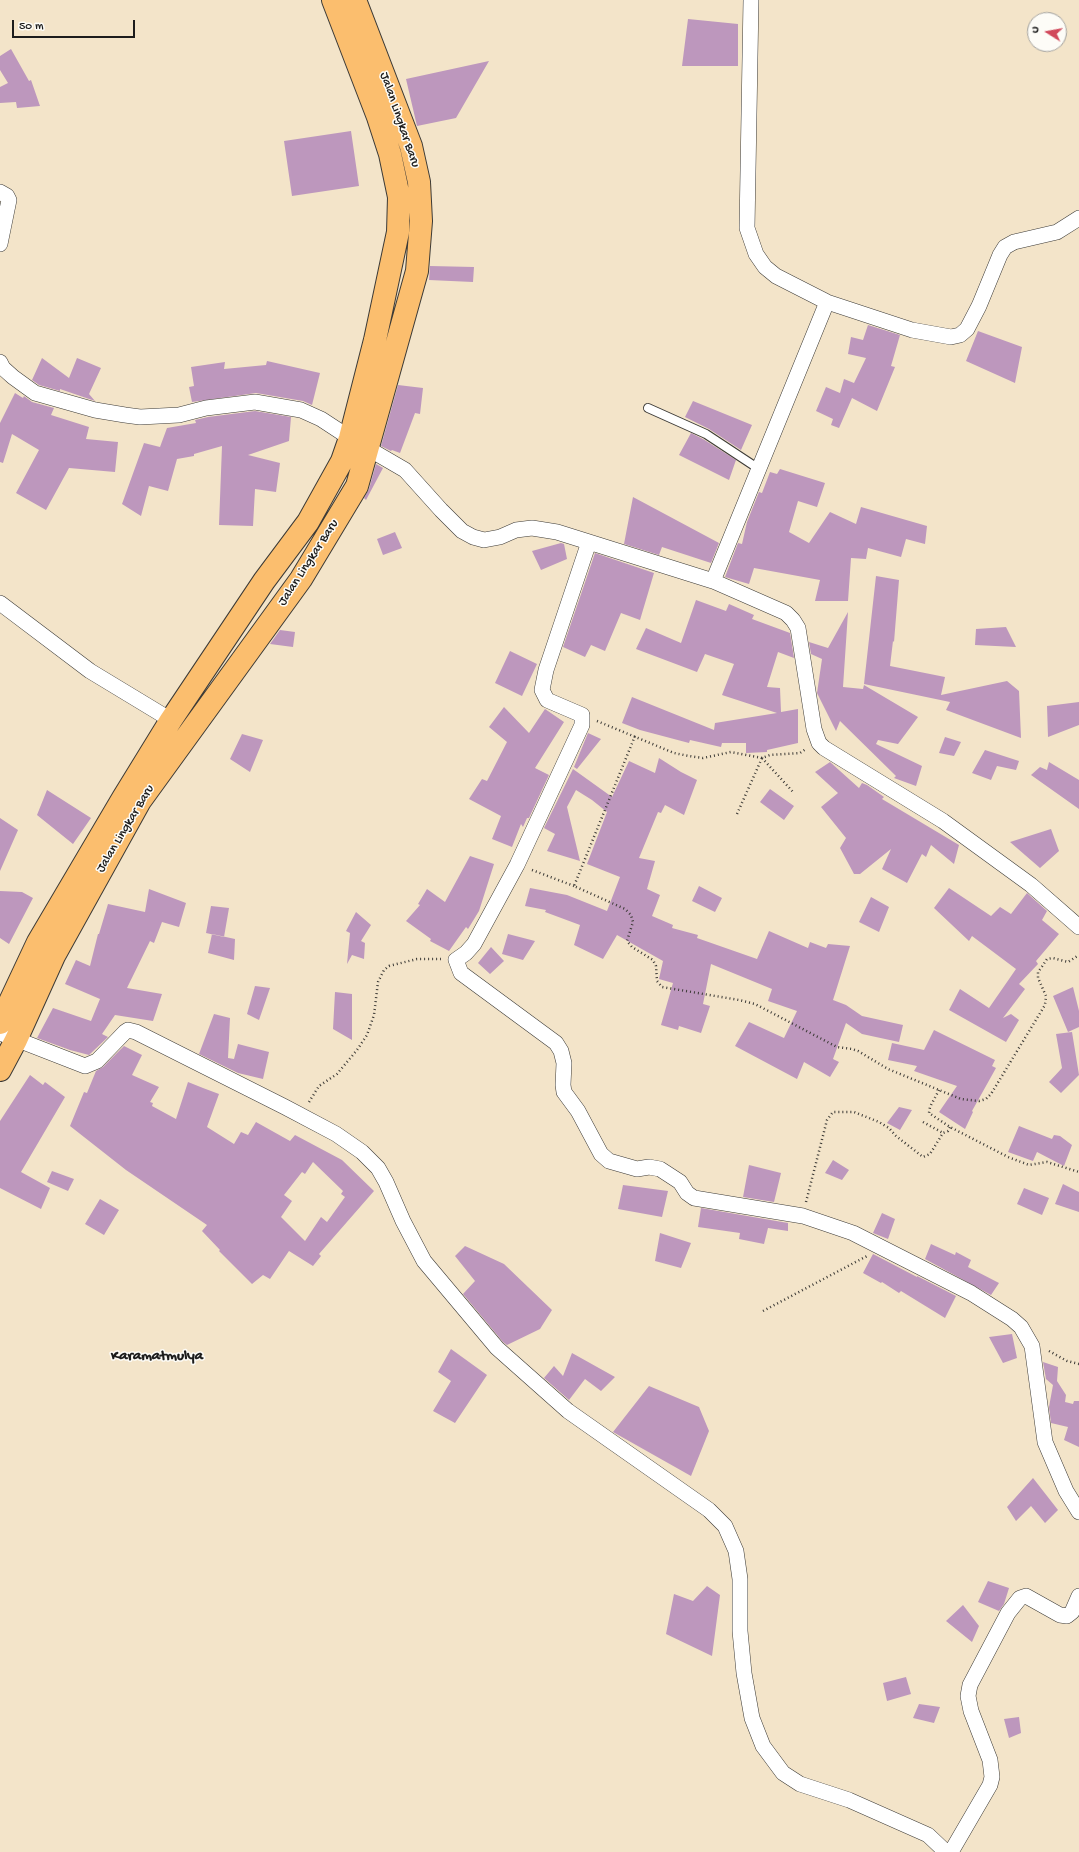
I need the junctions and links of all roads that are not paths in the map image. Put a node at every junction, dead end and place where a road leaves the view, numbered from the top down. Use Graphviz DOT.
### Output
graph roads {
  1 [pos="333,0"];
  2 [pos="356,0"];
  3 [pos="750,0"];
  4 [pos="0,192"];
  5 [pos="1079,218"];
  6 [pos="0,244"];
  7 [pos="826,302"];
  8 [pos="0,362"];
  9 [pos="648,408"];
  10 [pos="350,438"];
  11 [pos="368,449"];
  12 [pos="759,469"];
  13 [pos="589,542"];
  14 [pos="713,581"];
  15 [pos="0,603"];
  16 [pos="171,720"];
  17 [pos="1079,927"];
  18 [pos="0,1023"];
  19 [pos="8,1036"];
  20 [pos="0,1070"];
  21 [pos="1079,1512"];
  22 [pos="1079,1596"];
  23 [pos="946,1852"];
  24 [pos="951,1852"];
  1 -- 10 [label="highway, Jalan Lingkar Baru"];
  2 -- 11 [label="highway, Jalan Lingkar Baru"];
  3 -- 7 [label="street"];
  4 -- 6 [label="street"];
  5 -- 7 [label="street"];
  7 -- 12 [label="street"];
  8 -- 10 [label="street"];
  9 -- 12 [label="lane"];
  10 -- 11 [label="street"];
  10 -- 16 [label="highway, Jalan Lingkar Baru"];
  11 -- 13 [label="street"];
  11 -- 19 [label="highway, Jalan Lingkar Baru"];
  12 -- 14 [label="street"];
  13 -- 14 [label="street"];
  13 -- 21 [label="street"];
  14 -- 17 [label="street"];
  15 -- 16 [label="street"];
  16 -- 18 [label="highway, Jalan Lingkar Baru"];
  19 -- 20 [label="highway, Jalan Lingkar Baru"];
  19 -- 23 [label="street"];
  22 -- 24 [label="street"];
}
